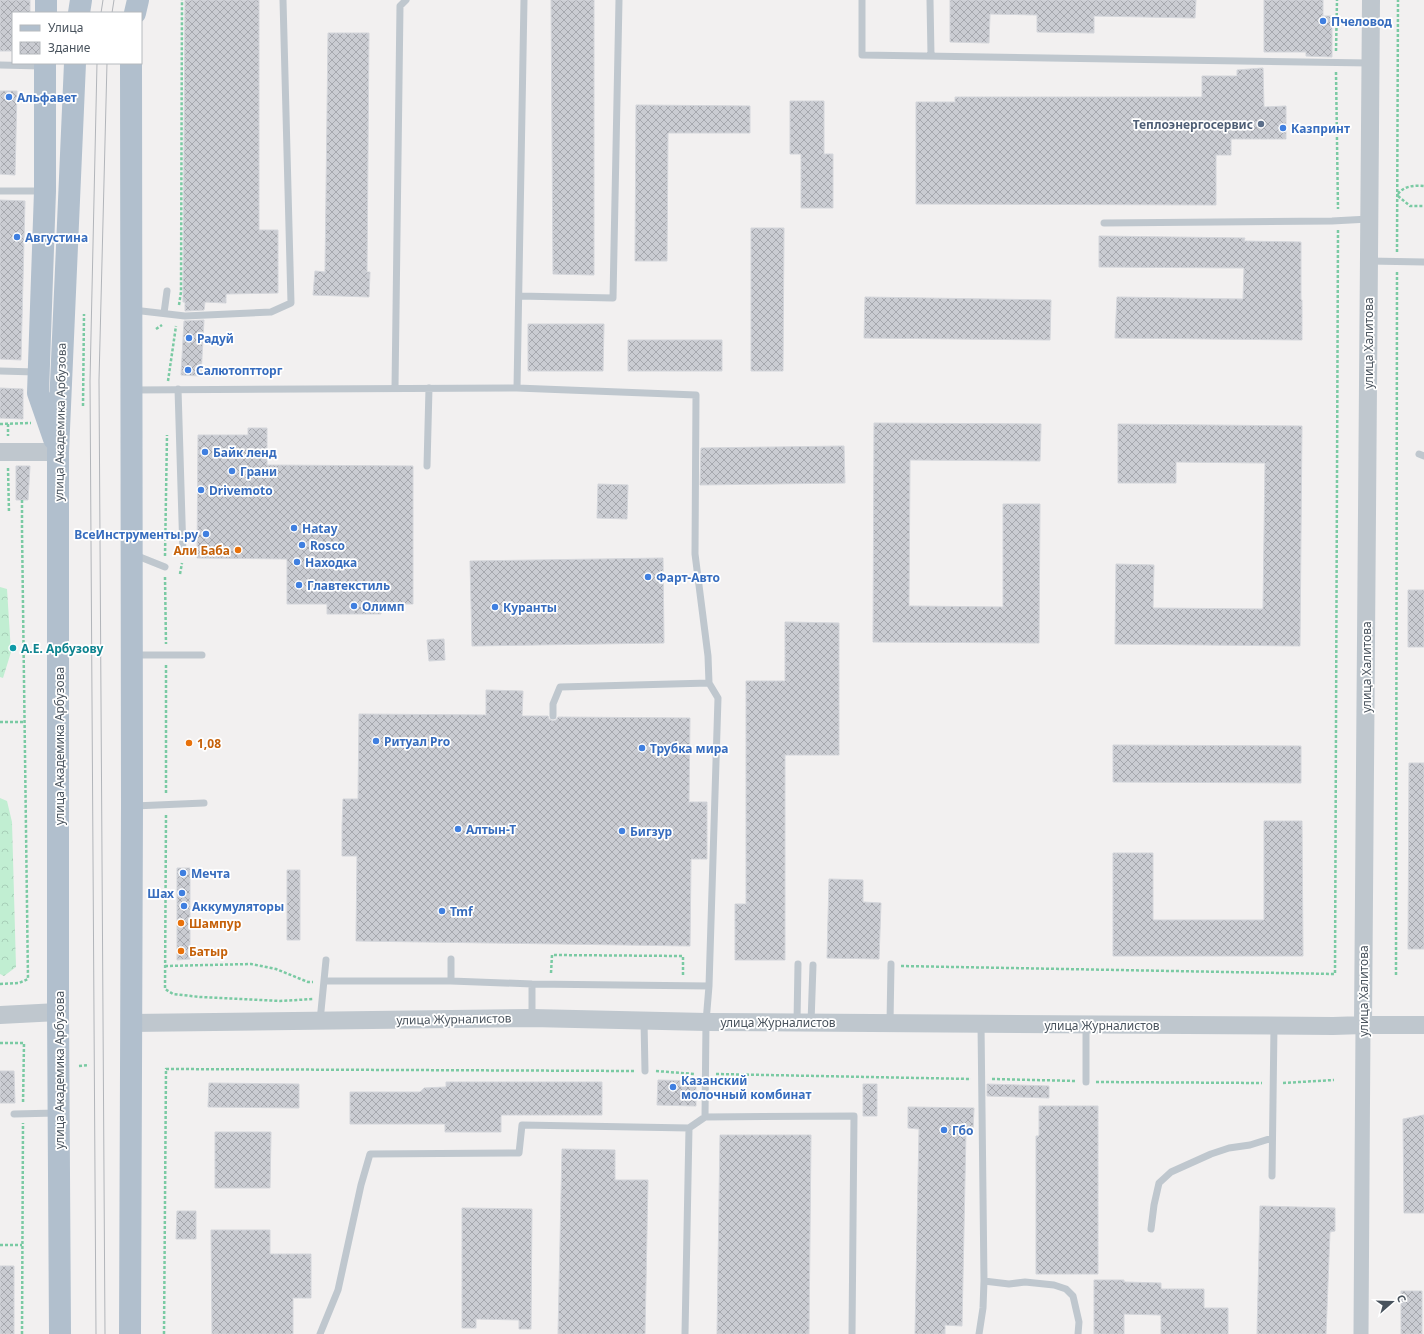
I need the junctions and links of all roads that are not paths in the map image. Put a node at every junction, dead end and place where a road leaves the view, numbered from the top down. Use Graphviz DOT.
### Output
graph roads {
  1 [pos="46,0"];
  2 [pos="81,0"];
  3 [pos="138,0"];
  4 [pos="283,0"];
  5 [pos="406,0"];
  6 [pos="524,0"];
  7 [pos="619,0"];
  8 [pos="862,0"];
  9 [pos="930,0"];
  10 [pos="1371,0"];
  11 [pos="46,12"];
  12 [pos="80,12"];
  13 [pos="135,12"];
  14 [pos="931,55"];
  15 [pos="1370,63"];
  16 [pos="0,64"];
  17 [pos="45,64"];
  18 [pos="75,64"];
  19 [pos="130,64"];
  20 [pos="0,191"];
  21 [pos="45,191"];
  22 [pos="1369,219"];
  23 [pos="1104,223"];
  24 [pos="1369,261"];
  25 [pos="1424,262"];
  26 [pos="167,291"];
  27 [pos="519,296"];
  28 [pos="131,310"];
  29 [pos="164,313"];
  30 [pos="0,371"];
  31 [pos="39,372"];
  32 [pos="395,388"];
  33 [pos="429,388"];
  34 [pos="518,388"];
  35 [pos="178,389"];
  36 [pos="131,390"];
  37 [pos="6,452"];
  38 [pos="58,452"];
  39 [pos="427,466"];
  40 [pos="131,553"];
  41 [pos="183,554"];
  42 [pos="165,566"];
  43 [pos="131,655"];
  44 [pos="202,655"];
  45 [pos="709,683"];
  46 [pos="553,716"];
  47 [pos="204,803"];
  48 [pos="132,806"];
  49 [pos="451,958"];
  50 [pos="326,960"];
  51 [pos="798,964"];
  52 [pos="813,965"];
  53 [pos="891,965"];
  54 [pos="324,981"];
  55 [pos="451,981"];
  56 [pos="532,984"];
  57 [pos="709,986"];
  58 [pos="58,1012"];
  59 [pos="0,1015"];
  60 [pos="532,1018"];
  61 [pos="644,1020"];
  62 [pos="320,1021"];
  63 [pos="706,1022"];
  64 [pos="131,1023"];
  65 [pos="804,1023"];
  66 [pos="890,1023"];
  67 [pos="982,1024"];
  68 [pos="1086,1024"];
  69 [pos="1363,1025"];
  70 [pos="1424,1025"];
  71 [pos="1274,1026"];
  72 [pos="645,1071"];
  73 [pos="1086,1082"];
  74 [pos="60,1113"];
  75 [pos="14,1114"];
  76 [pos="705,1117"];
  77 [pos="689,1128"];
  78 [pos="1272,1138"];
  79 [pos="1272,1176"];
  80 [pos="1151,1229"];
  81 [pos="984,1281"];
  82 [pos="60,1334"];
  83 [pos="130,1334"];
  84 [pos="320,1334"];
  85 [pos="685,1334"];
  86 [pos="852,1334"];
  87 [pos="979,1334"];
  88 [pos="1078,1334"];
  89 [pos="1362,1334"];
  1 -- 11 [label="main road"];
  2 -- 12 [label="main road"];
  3 -- 13 [label="main road"];
  4 -- 29 [label="lane"];
  5 -- 32 [label="lane"];
  6 -- 27 [label="lane"];
  7 -- 27 [label="lane"];
  8 -- 14 [label="lane"];
  9 -- 14 [label="lane"];
  10 -- 15 [label="street, улица Халитова"];
  14 -- 15 [label="lane"];
  15 -- 22 [label="street, улица Халитова"];
  16 -- 17 [label="lane"];
  17 -- 21 [label="main road"];
  18 -- 38 [label="main road, улица Академика Арбузова"];
  19 -- 28 [label="main road"];
  20 -- 21 [label="lane"];
  21 -- 31 [label="main road"];
  22 -- 23 [label="lane"];
  22 -- 24 [label="street, улица Халитова"];
  24 -- 25 [label="lane"];
  24 -- 69 [label="street, улица Халитова"];
  26 -- 29 [label="lane"];
  27 -- 34 [label="lane"];
  28 -- 29 [label="lane"];
  28 -- 36 [label="main road"];
  30 -- 31 [label="lane"];
  31 -- 38 [label="main road"];
  32 -- 33 [label="lane"];
  32 -- 35 [label="lane"];
  33 -- 34 [label="lane"];
  33 -- 39 [label="lane"];
  34 -- 45 [label="lane"];
  35 -- 36 [label="lane"];
  35 -- 41 [label="lane"];
  36 -- 40 [label="main road"];
  37 -- 38 [label="street"];
  38 -- 58 [label="main road, улица Академика Арбузова"];
  40 -- 42 [label="lane"];
  40 -- 43 [label="main road"];
  43 -- 44 [label="lane"];
  43 -- 48 [label="main road"];
  45 -- 46 [label="lane"];
  45 -- 57 [label="lane"];
  47 -- 48 [label="lane"];
  48 -- 64 [label="main road"];
  49 -- 55 [label="lane"];
  50 -- 54 [label="lane"];
  51 -- 65 [label="lane"];
  52 -- 65 [label="lane"];
  53 -- 66 [label="lane"];
  54 -- 55 [label="lane"];
  54 -- 62 [label="lane"];
  55 -- 56 [label="lane"];
  56 -- 57 [label="lane"];
  56 -- 60 [label="lane"];
  57 -- 63 [label="lane"];
  58 -- 59 [label="street"];
  58 -- 74 [label="main road, улица Академика Арбузова"];
  60 -- 61 [label="street, улица Журналистов"];
  60 -- 62 [label="street, улица Журналистов"];
  61 -- 63 [label="street, улица Журналистов"];
  61 -- 72 [label="lane"];
  62 -- 64 [label="street, улица Журналистов"];
  63 -- 65 [label="street, улица Журналистов"];
  63 -- 76 [label="lane"];
  64 -- 83 [label="main road"];
  65 -- 66 [label="street, улица Журналистов"];
  66 -- 67 [label="street, улица Журналистов"];
  67 -- 68 [label="street, улица Журналистов"];
  67 -- 81 [label="lane"];
  68 -- 71 [label="street, улица Журналистов"];
  68 -- 73 [label="lane"];
  69 -- 70 [label="street, улица Журналистов"];
  69 -- 71 [label="street, улица Журналистов"];
  69 -- 89 [label="street, улица Халитова"];
  71 -- 78 [label="lane"];
  74 -- 75 [label="lane"];
  74 -- 82 [label="main road, улица Академика Арбузова"];
  76 -- 77 [label="lane"];
  76 -- 86 [label="lane"];
  77 -- 84 [label="lane"];
  77 -- 85 [label="lane"];
  78 -- 79 [label="lane"];
  78 -- 80 [label="lane"];
  81 -- 87 [label="lane"];
  81 -- 88 [label="lane"];
}
